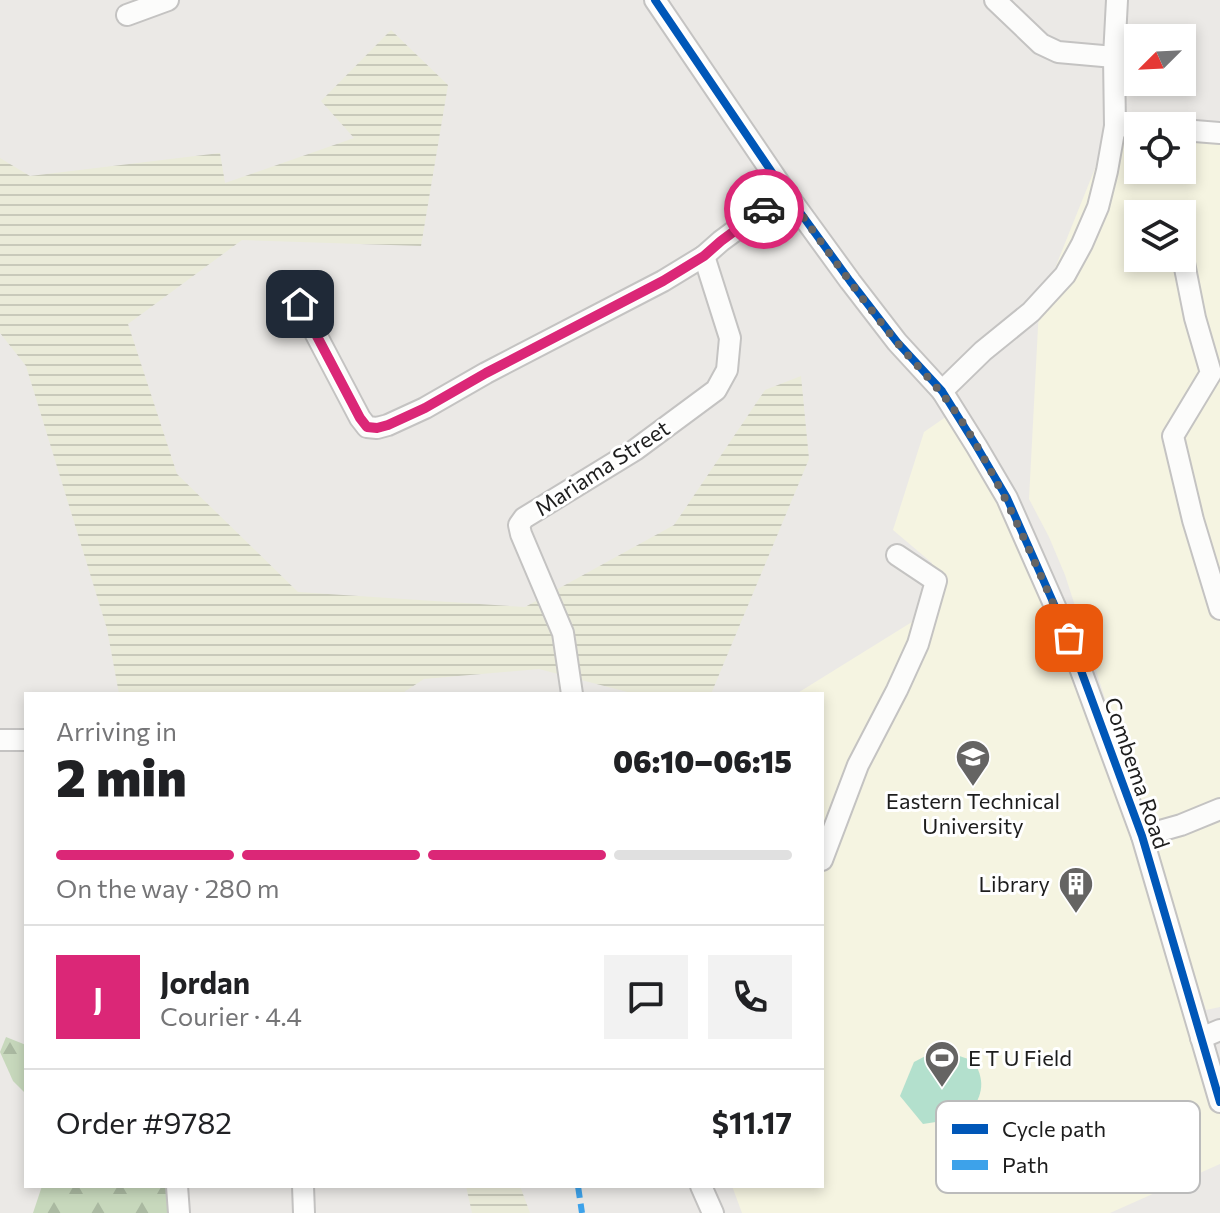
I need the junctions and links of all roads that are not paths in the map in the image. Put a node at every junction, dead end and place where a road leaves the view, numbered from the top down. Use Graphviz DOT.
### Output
graph roads {
  1 [pos="168,0"];
  2 [pos="995,0"];
  3 [pos="1117,0"];
  4 [pos="658,2"];
  5 [pos="127,15"];
  6 [pos="1114,57"];
  7 [pos="1115,126"];
  8 [pos="1124,126"];
  9 [pos="1196,131"];
  10 [pos="1220,133"];
  11 [pos="786,193"];
  12 [pos="704,256"];
  13 [pos="1186,272"];
  14 [pos="300,304"];
  15 [pos="942,391"];
  16 [pos="897,555"];
  17 [pos="1220,609"];
  18 [pos="572,692"];
  19 [pos="0,740"];
  20 [pos="24,740"];
  21 [pos="1220,809"];
  22 [pos="1142,836"];
  23 [pos="824,855"];
  24 [pos="1210,1034"];
  25 [pos="1220,1102"];
  26 [pos="177,1188"];
  27 [pos="303,1188"];
  28 [pos="702,1188"];
  29 [pos="179,1213"];
  30 [pos="304,1213"];
  31 [pos="713,1213"];
  1 -- 5 [label="street"];
  2 -- 6 [label="street"];
  3 -- 6 [label="street"];
  4 -- 11 [label="street, Combema Road"];
  6 -- 7 [label="street"];
  7 -- 8 [label="street"];
  7 -- 15 [label="street"];
  9 -- 10 [label="street"];
  11 -- 12 [label="street"];
  11 -- 15 [label="street, Combema Road"];
  12 -- 14 [label="street"];
  12 -- 18 [label="street, Mariama Street"];
  13 -- 17 [label="street"];
  15 -- 22 [label="street, Combema Road"];
  16 -- 23 [label="street"];
  19 -- 20 [label="street"];
  21 -- 22 [label="street"];
  22 -- 24 [label="street, Combema Road"];
  24 -- 25 [label="street, Combema Road"];
  26 -- 29 [label="street"];
  27 -- 30 [label="street"];
  28 -- 31 [label="street"];
}
